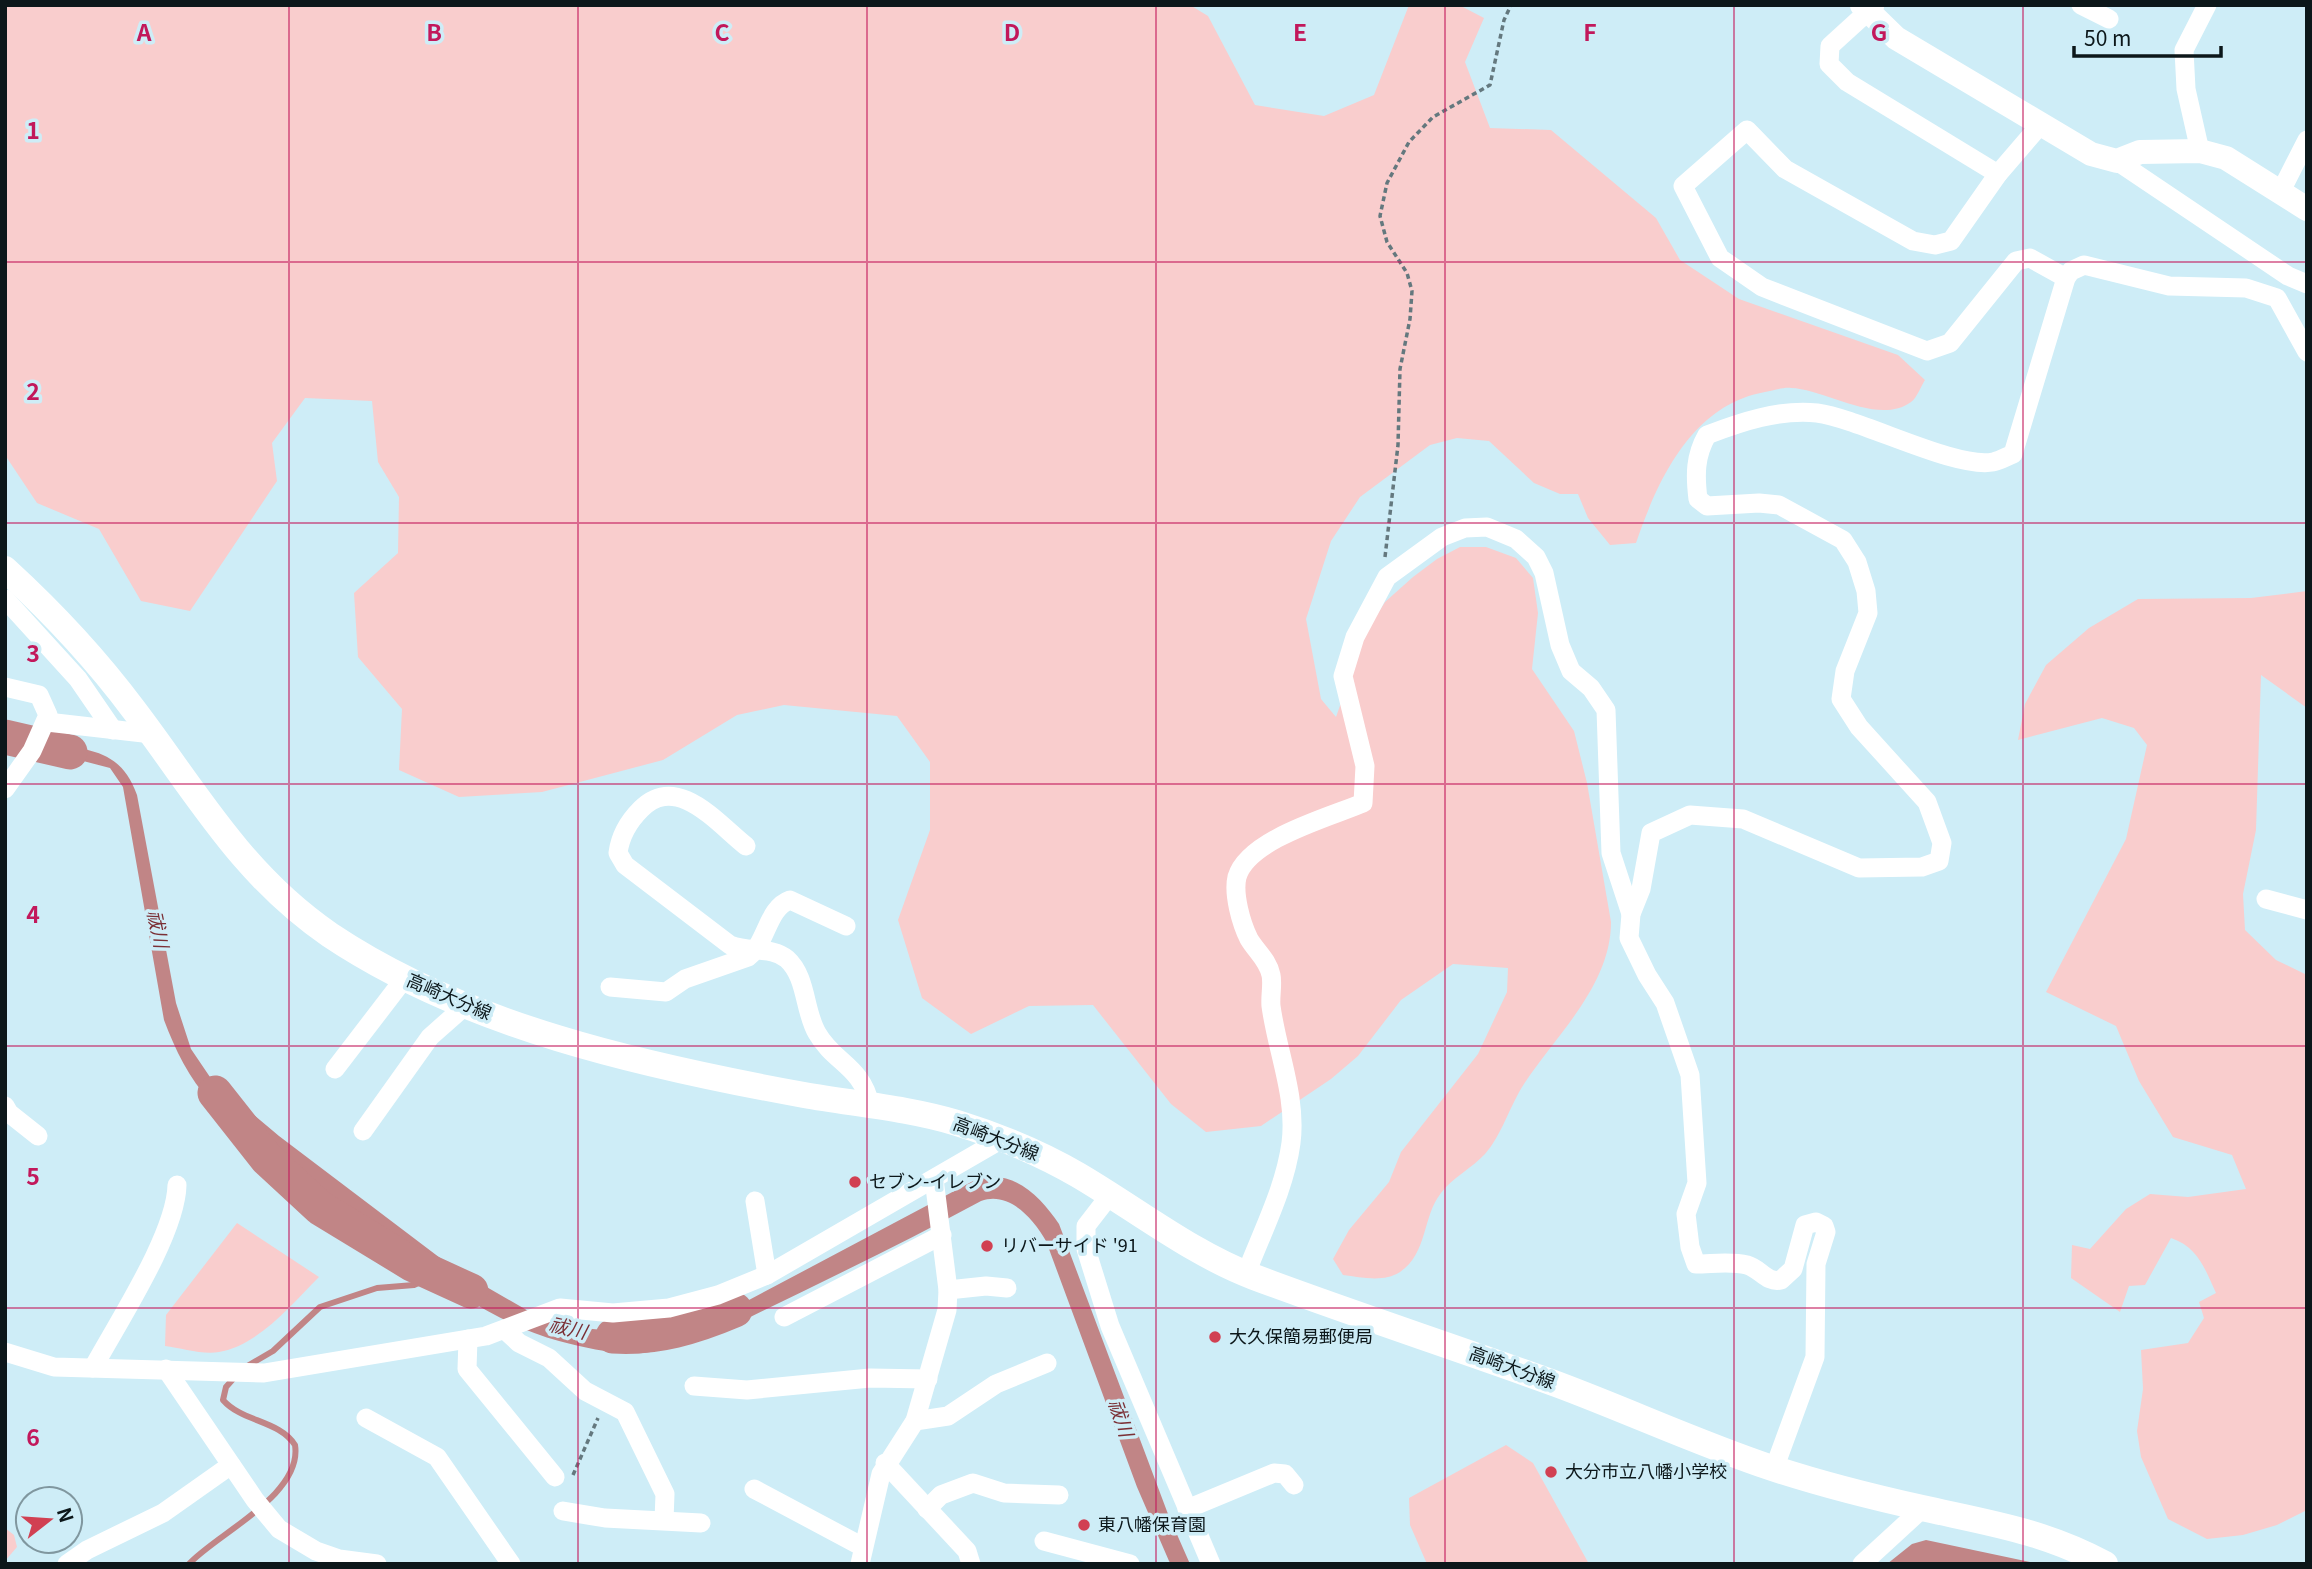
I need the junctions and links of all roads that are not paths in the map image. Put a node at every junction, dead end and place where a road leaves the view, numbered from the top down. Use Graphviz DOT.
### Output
graph roads {
  1 [pos="2081,5"];
  2 [pos="2207,5"];
  3 [pos="1869,8"];
  4 [pos="2109,19"];
  5 [pos="2041,124"];
  6 [pos="2307,140"];
  7 [pos="2200,151"];
  8 [pos="2117,161"];
  9 [pos="1998,174"];
  10 [pos="2280,192"];
  11 [pos="2307,209"];
  12 [pos="2066,278"];
  13 [pos="2297,280"];
  14 [pos="2277,298"];
  15 [pos="2307,352"];
  16 [pos="5,569"];
  17 [pos="5,599"];
  18 [pos="5,687"];
  19 [pos="45,726"];
  20 [pos="113,730"];
  21 [pos="152,734"];
  22 [pos="5,789"];
  23 [pos="746,846"];
  24 [pos="2266,899"];
  25 [pos="2307,910"];
  26 [pos="1631,914"];
  27 [pos="846,926"];
  28 [pos="756,951"];
  29 [pos="404,979"];
  30 [pos="610,987"];
  31 [pos="465,1006"];
  32 [pos="335,1069"];
  33 [pos="870,1105"];
  34 [pos="5,1106"];
  35 [pos="363,1131"];
  36 [pos="38,1136"];
  37 [pos="1002,1139"];
  38 [pos="177,1185"];
  39 [pos="935,1185"];
  40 [pos="1110,1195"];
  41 [pos="755,1201"];
  42 [pos="941,1229"];
  43 [pos="1245,1273"];
  44 [pos="767,1275"];
  45 [pos="1007,1289"];
  46 [pos="948,1290"];
  47 [pos="784,1317"];
  48 [pos="508,1328"];
  49 [pos="468,1339"];
  50 [pos="5,1352"];
  51 [pos="1047,1363"];
  52 [pos="93,1368"];
  53 [pos="166,1369"];
  54 [pos="928,1379"];
  55 [pos="694,1386"];
  56 [pos="366,1418"];
  57 [pos="915,1421"];
  58 [pos="885,1463"];
  59 [pos="231,1465"];
  60 [pos="1774,1469"];
  61 [pos="564,1476"];
  62 [pos="1294,1486"];
  63 [pos="754,1489"];
  64 [pos="1059,1495"];
  65 [pos="1923,1508"];
  66 [pos="927,1509"];
  67 [pos="1186,1509"];
  68 [pos="563,1511"];
  69 [pos="664,1520"];
  70 [pos="701,1523"];
  71 [pos="1044,1541"];
  72 [pos="862,1556"];
  73 [pos="2063,1557"];
  74 [pos="1100,1560"];
  75 [pos="67,1564"];
  76 [pos="377,1564"];
  77 [pos="512,1564"];
  78 [pos="971,1564"];
  79 [pos="1130,1564"];
  80 [pos="1211,1564"];
  81 [pos="1862,1564"];
  82 [pos="2105,1564"];
  1 -- 4 [label="street"];
  2 -- 7 [label="street"];
  3 -- 5 [label="street"];
  3 -- 9 [label="street"];
  5 -- 8 [label="street"];
  5 -- 9 [label="street"];
  6 -- 10 [label="street"];
  7 -- 8 [label="street"];
  7 -- 10 [label="street"];
  8 -- 13 [label="street"];
  9 -- 12 [label="street"];
  10 -- 11 [label="street"];
  12 -- 14 [label="street"];
  12 -- 26 [label="street"];
  13 -- 14 [label="street"];
  14 -- 15 [label="street"];
  16 -- 21 [label="main road, 高崎大分線"];
  17 -- 20 [label="street"];
  18 -- 19 [label="street"];
  19 -- 20 [label="street"];
  19 -- 22 [label="street"];
  20 -- 21 [label="street"];
  21 -- 29 [label="main road, 高崎大分線"];
  23 -- 28 [label="street"];
  24 -- 25 [label="street"];
  26 -- 43 [label="street"];
  26 -- 60 [label="street"];
  27 -- 28 [label="street"];
  28 -- 30 [label="street"];
  28 -- 33 [label="street"];
  29 -- 31 [label="main road, 高崎大分線"];
  29 -- 32 [label="street"];
  31 -- 33 [label="main road, 高崎大分線"];
  31 -- 35 [label="street"];
  33 -- 37 [label="main road, 高崎大分線"];
  34 -- 36 [label="street"];
  37 -- 39 [label="street"];
  37 -- 40 [label="main road, 高崎大分線"];
  38 -- 52 [label="street"];
  39 -- 42 [label="street"];
  39 -- 44 [label="street"];
  40 -- 43 [label="main road, 高崎大分線"];
  40 -- 67 [label="street"];
  41 -- 44 [label="street"];
  42 -- 46 [label="street"];
  42 -- 47 [label="street"];
  43 -- 60 [label="main road, 高崎大分線"];
  44 -- 48 [label="street"];
  45 -- 46 [label="street"];
  46 -- 54 [label="street"];
  48 -- 49 [label="street"];
  48 -- 69 [label="street"];
  49 -- 53 [label="street"];
  49 -- 61 [label="street"];
  50 -- 52 [label="street"];
  51 -- 57 [label="street"];
  52 -- 53 [label="street"];
  53 -- 59 [label="street"];
  54 -- 55 [label="street"];
  54 -- 57 [label="street"];
  56 -- 77 [label="street"];
  57 -- 58 [label="street"];
  58 -- 66 [label="street"];
  58 -- 72 [label="street"];
  59 -- 75 [label="street"];
  59 -- 76 [label="street"];
  60 -- 65 [label="main road, 高崎大分線"];
  62 -- 67 [label="street"];
  63 -- 72 [label="street"];
  64 -- 66 [label="street"];
  65 -- 73 [label="main road, 高崎大分線"];
  65 -- 81 [label="street"];
  66 -- 78 [label="street"];
  67 -- 80 [label="street"];
  68 -- 69 [label="street"];
  69 -- 70 [label="street"];
  71 -- 74 [label="street"];
  73 -- 82 [label="main road, 高崎大分線"];
  74 -- 79 [label="street"];
}
